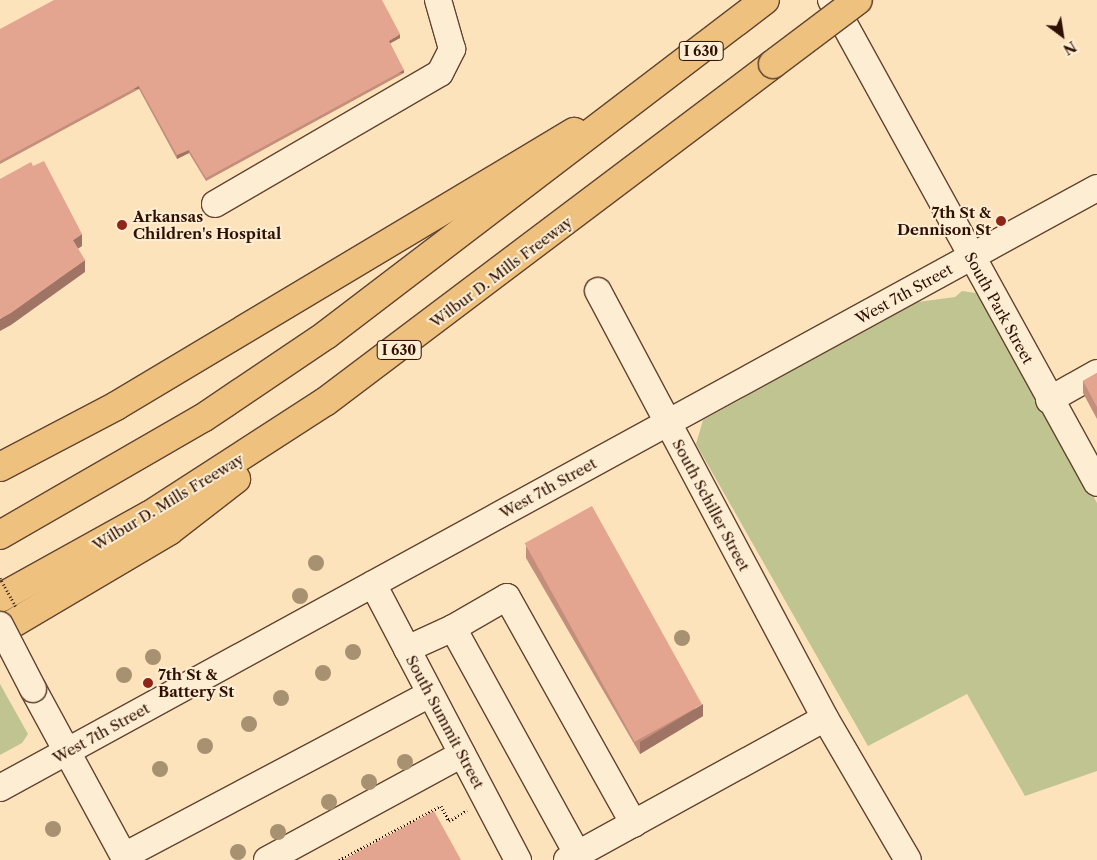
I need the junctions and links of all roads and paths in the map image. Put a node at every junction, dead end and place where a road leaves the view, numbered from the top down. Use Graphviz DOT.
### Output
graph roads {
  1 [pos="438,0"];
  2 [pos="831,0"];
  3 [pos="858,0"];
  4 [pos="756,7"];
  5 [pos="656,87"];
  6 [pos="1097,188"];
  7 [pos="215,204"];
  8 [pos="971,257"];
  9 [pos="598,291"];
  10 [pos="1097,373"];
  11 [pos="1049,400"];
  12 [pos="325,402"];
  13 [pos="668,423"];
  14 [pos="0,467"];
  15 [pos="1097,483"];
  16 [pos="0,535"];
  17 [pos="373,584"];
  18 [pos="0,598"];
  19 [pos="0,625"];
  20 [pos="453,628"];
  21 [pos="0,631"];
  22 [pos="407,649"];
  23 [pos="430,694"];
  24 [pos="825,718"];
  25 [pos="68,751"];
  26 [pos="462,754"];
  27 [pos="0,788"];
  28 [pos="472,807"];
  29 [pos="634,824"];
  30 [pos="572,857"];
  31 [pos="125,858"];
  32 [pos="267,860"];
  33 [pos="339,860"];
  34 [pos="518,860"];
  35 [pos="908,860"];
  1 -- 7 [label="street"];
  2 -- 8 [label="street, South Park Street"];
  3 -- 12 [label="highway, Wilbur D. Mills Freeway / I 630, bridge"];
  4 -- 5 [label="highway, I 630"];
  5 -- 14 [label="highway"];
  5 -- 16 [label="highway, I 630"];
  6 -- 8 [label="street, West 7th Street"];
  8 -- 11 [label="street, South Park Street"];
  8 -- 13 [label="street, West 7th Street"];
  9 -- 13 [label="street, South Schiller Street"];
  10 -- 11 [label="street"];
  11 -- 15 [label="street, South Park Street"];
  12 -- 18 [label="highway, Wilbur D. Mills Freeway / I 630"];
  12 -- 21 [label="highway"];
  13 -- 17 [label="street, West 7th Street"];
  13 -- 24 [label="street, South Schiller Street"];
  17 -- 22 [label="street, South Summit Street"];
  17 -- 25 [label="street, West 7th Street"];
  19 -- 25 [label="street, bridge"];
  20 -- 22 [label="street"];
  20 -- 29 [label="street"];
  20 -- 30 [label="street"];
  22 -- 23 [label="street, South Summit Street"];
  23 -- 26 [label="street, South Summit Street"];
  23 -- 31 [label="street"];
  24 -- 29 [label="street"];
  24 -- 35 [label="street, South Schiller Street"];
  25 -- 27 [label="street, West 7th Street"];
  25 -- 31 [label="street"];
  26 -- 32 [label="street"];
  26 -- 34 [label="street, South Summit Street"];
  28 -- 33 [label="path"];
  29 -- 30 [label="street"];
}
